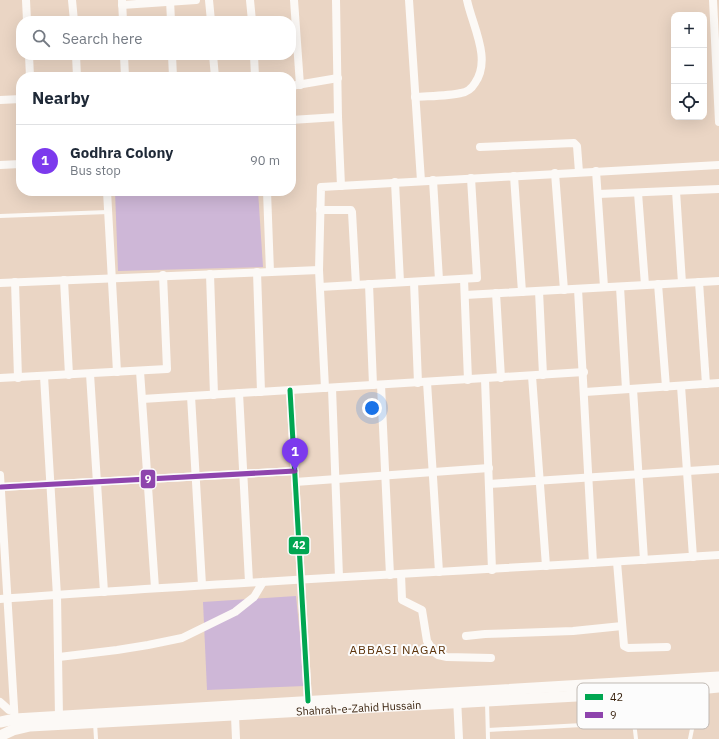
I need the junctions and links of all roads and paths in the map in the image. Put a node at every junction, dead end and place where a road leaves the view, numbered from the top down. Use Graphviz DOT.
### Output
graph roads {
  1 [pos="26,0"];
  2 [pos="72,0"];
  3 [pos="196,0"];
  4 [pos="209,0"];
  5 [pos="250,0"];
  6 [pos="294,0"];
  7 [pos="336,0"];
  8 [pos="409,0"];
  9 [pos="467,0"];
  10 [pos="713,0"];
  11 [pos="170,1"];
  12 [pos="122,3"];
  13 [pos="27,16"];
  14 [pos="74,16"];
  15 [pos="122,16"];
  16 [pos="170,16"];
  17 [pos="211,16"];
  18 [pos="252,16"];
  19 [pos="294,16"];
  20 [pos="29,60"];
  21 [pos="76,60"];
  22 [pos="124,60"];
  23 [pos="172,60"];
  24 [pos="213,60"];
  25 [pos="254,60"];
  26 [pos="295,60"];
  27 [pos="30,72"];
  28 [pos="77,72"];
  29 [pos="125,72"];
  30 [pos="173,72"];
  31 [pos="215,72"];
  32 [pos="255,72"];
  33 [pos="295,72"];
  34 [pos="338,78"];
  35 [pos="296,86"];
  36 [pos="415,97"];
  37 [pos="0,100"];
  38 [pos="16,100"];
  39 [pos="338,117"];
  40 [pos="296,120"];
  41 [pos="719,122"];
  42 [pos="480,147"];
  43 [pos="16,164"];
  44 [pos="0,165"];
  45 [pos="719,165"];
  46 [pos="596,171"];
  47 [pos="579,172"];
  48 [pos="555,173"];
  49 [pos="514,176"];
  50 [pos="471,178"];
  51 [pos="433,180"];
  52 [pos="421,181"];
  53 [pos="395,182"];
  54 [pos="341,186"];
  55 [pos="719,189"];
  56 [pos="676,191"];
  57 [pos="638,192"];
  58 [pos="598,194"];
  59 [pos="107,196"];
  60 [pos="267,196"];
  61 [pos="320,210"];
  62 [pos="108,212"];
  63 [pos="0,216"];
  64 [pos="319,270"];
  65 [pos="256,272"];
  66 [pos="270,272"];
  67 [pos="210,274"];
  68 [pos="163,276"];
  69 [pos="111,277"];
  70 [pos="464,279"];
  71 [pos="64,280"];
  72 [pos="439,280"];
  73 [pos="719,281"];
  74 [pos="15,282"];
  75 [pos="400,282"];
  76 [pos="414,282"];
  77 [pos="699,282"];
  78 [pos="0,283"];
  79 [pos="682,283"];
  80 [pos="369,284"];
  81 [pos="658,284"];
  82 [pos="356,285"];
  83 [pos="644,285"];
  84 [pos="620,286"];
  85 [pos="320,287"];
  86 [pos="604,288"];
  87 [pos="578,289"];
  88 [pos="564,290"];
  89 [pos="538,291"];
  90 [pos="522,292"];
  91 [pos="496,294"];
  92 [pos="465,295"];
  93 [pos="140,371"];
  94 [pos="117,372"];
  95 [pos="584,372"];
  96 [pos="90,374"];
  97 [pos="68,375"];
  98 [pos="544,375"];
  99 [pos="44,376"];
  100 [pos="532,376"];
  101 [pos="0,378"];
  102 [pos="18,378"];
  103 [pos="501,378"];
  104 [pos="485,379"];
  105 [pos="468,380"];
  106 [pos="422,382"];
  107 [pos="719,383"];
  108 [pos="706,384"];
  109 [pos="377,385"];
  110 [pos="681,386"];
  111 [pos="666,387"];
  112 [pos="329,388"];
  113 [pos="630,389"];
  114 [pos="290,390"];
  115 [pos="261,392"];
  116 [pos="585,392"];
  117 [pos="239,393"];
  118 [pos="214,395"];
  119 [pos="191,396"];
  120 [pos="142,399"];
  121 [pos="489,468"];
  122 [pos="719,469"];
  123 [pos="295,471"];
  124 [pos="687,471"];
  125 [pos="433,472"];
  126 [pos="243,474"];
  127 [pos="639,474"];
  128 [pos="0,475"];
  129 [pos="385,475"];
  130 [pos="195,477"];
  131 [pos="589,478"];
  132 [pos="335,479"];
  133 [pos="147,480"];
  134 [pos="539,481"];
  135 [pos="97,482"];
  136 [pos="295,482"];
  137 [pos="489,484"];
  138 [pos="51,485"];
  139 [pos="1,487"];
  140 [pos="719,555"];
  141 [pos="693,557"];
  142 [pos="644,560"];
  143 [pos="617,562"];
  144 [pos="593,563"];
  145 [pos="546,566"];
  146 [pos="492,570"];
  147 [pos="440,572"];
  148 [pos="401,574"];
  149 [pos="390,575"];
  150 [pos="339,577"];
  151 [pos="301,579"];
  152 [pos="249,582"];
  153 [pos="263,582"];
  154 [pos="202,585"];
  155 [pos="155,588"];
  156 [pos="104,592"];
  157 [pos="57,596"];
  158 [pos="4,599"];
  159 [pos="622,626"];
  160 [pos="466,636"];
  161 [pos="667,647"];
  162 [pos="59,657"];
  163 [pos="491,658"];
  164 [pos="719,677"];
  165 [pos="646,683"];
  166 [pos="719,687"];
  167 [pos="709,688"];
  168 [pos="577,689"];
  169 [pos="577,693"];
  170 [pos="487,696"];
  171 [pos="457,698"];
  172 [pos="0,702"];
  173 [pos="308,702"];
  174 [pos="59,716"];
  175 [pos="235,716"];
  176 [pos="15,719"];
  177 [pos="0,722"];
  178 [pos="95,723"];
  179 [pos="577,725"];
  180 [pos="635,729"];
  181 [pos="692,729"];
  182 [pos="488,730"];
  183 [pos="0,736"];
  184 [pos="96,739"];
  185 [pos="232,739"];
  186 [pos="236,739"];
  187 [pos="459,739"];
  188 [pos="488,739"];
  189 [pos="636,739"];
  190 [pos="690,739"];
  1 -- 13 [label="street"];
  2 -- 14 [label="street"];
  3 -- 11 [label="street"];
  4 -- 17 [label="street"];
  5 -- 18 [label="street"];
  6 -- 19 [label="street"];
  7 -- 34 [label="street"];
  8 -- 36 [label="street"];
  9 -- 36 [label="street"];
  10 -- 41 [label="street"];
  11 -- 12 [label="street"];
  11 -- 16 [label="street"];
  12 -- 15 [label="street"];
  20 -- 27 [label="street"];
  21 -- 28 [label="street"];
  22 -- 29 [label="street"];
  23 -- 30 [label="street"];
  24 -- 31 [label="street"];
  25 -- 32 [label="street"];
  26 -- 33 [label="street"];
  34 -- 35 [label="street"];
  34 -- 39 [label="street"];
  36 -- 52 [label="street"];
  37 -- 38 [label="street"];
  39 -- 40 [label="street"];
  39 -- 54 [label="street"];
  42 -- 47 [label="street"];
  43 -- 44 [label="street"];
  45 -- 46 [label="street"];
  46 -- 47 [label="street"];
  46 -- 58 [label="street"];
  47 -- 48 [label="street"];
  48 -- 49 [label="street"];
  48 -- 88 [label="street"];
  49 -- 50 [label="street"];
  49 -- 90 [label="street"];
  50 -- 51 [label="street"];
  50 -- 70 [label="street"];
  51 -- 52 [label="street"];
  51 -- 72 [label="street"];
  52 -- 53 [label="street"];
  53 -- 54 [label="street"];
  53 -- 75 [label="street"];
  54 -- 61 [label="street"];
  55 -- 56 [label="street"];
  56 -- 57 [label="street"];
  56 -- 79 [label="street"];
  57 -- 58 [label="street"];
  57 -- 83 [label="street"];
  58 -- 86 [label="street"];
  59 -- 62 [label="street"];
  60 -- 66 [label="street"];
  61 -- 64 [label="street"];
  61 -- 82 [label="street"];
  62 -- 63 [label="lane"];
  62 -- 69 [label="street"];
  64 -- 66 [label="street"];
  64 -- 85 [label="street"];
  65 -- 66 [label="street"];
  65 -- 67 [label="street"];
  65 -- 115 [label="street"];
  67 -- 68 [label="street"];
  67 -- 118 [label="street"];
  68 -- 69 [label="street"];
  68 -- 93 [label="street"];
  69 -- 71 [label="street"];
  69 -- 94 [label="street"];
  70 -- 72 [label="street"];
  70 -- 92 [label="street"];
  71 -- 74 [label="street"];
  71 -- 97 [label="street"];
  72 -- 76 [label="street"];
  73 -- 77 [label="street"];
  74 -- 78 [label="street"];
  74 -- 102 [label="street"];
  75 -- 76 [label="street"];
  75 -- 80 [label="street"];
  76 -- 106 [label="street"];
  77 -- 79 [label="street"];
  77 -- 108 [label="street"];
  79 -- 81 [label="street"];
  80 -- 82 [label="street"];
  80 -- 109 [label="street"];
  81 -- 83 [label="street"];
  81 -- 111 [label="street"];
  82 -- 85 [label="street"];
  83 -- 84 [label="street"];
  84 -- 86 [label="street"];
  84 -- 113 [label="street"];
  85 -- 112 [label="street"];
  86 -- 87 [label="street"];
  87 -- 88 [label="street"];
  87 -- 95 [label="street"];
  88 -- 89 [label="street"];
  89 -- 90 [label="street"];
  89 -- 98 [label="street"];
  90 -- 91 [label="street"];
  91 -- 92 [label="street"];
  91 -- 103 [label="street"];
  92 -- 105 [label="street"];
  93 -- 94 [label="street"];
  93 -- 120 [label="street"];
  94 -- 96 [label="street"];
  95 -- 98 [label="street"];
  95 -- 116 [label="street"];
  96 -- 97 [label="street"];
  96 -- 135 [label="street"];
  97 -- 99 [label="street"];
  98 -- 100 [label="street"];
  99 -- 102 [label="street"];
  99 -- 138 [label="street"];
  100 -- 103 [label="street"];
  100 -- 134 [label="street"];
  101 -- 102 [label="street"];
  103 -- 104 [label="street"];
  104 -- 105 [label="street"];
  104 -- 121 [label="street"];
  105 -- 106 [label="street"];
  106 -- 109 [label="street"];
  106 -- 125 [label="street"];
  107 -- 108 [label="street"];
  108 -- 110 [label="street"];
  109 -- 112 [label="street"];
  109 -- 129 [label="street"];
  110 -- 111 [label="street"];
  110 -- 124 [label="street"];
  111 -- 113 [label="street"];
  112 -- 114 [label="street"];
  112 -- 132 [label="street"];
  113 -- 116 [label="street"];
  113 -- 127 [label="street"];
  114 -- 115 [label="street"];
  114 -- 123 [label="street"];
  115 -- 117 [label="street"];
  116 -- 131 [label="street"];
  117 -- 118 [label="street"];
  117 -- 126 [label="street"];
  118 -- 119 [label="street"];
  119 -- 120 [label="street"];
  119 -- 130 [label="street"];
  120 -- 133 [label="street"];
  121 -- 125 [label="street"];
  121 -- 137 [label="street"];
  122 -- 124 [label="street"];
  123 -- 126 [label="street"];
  123 -- 136 [label="street"];
  124 -- 127 [label="street"];
  124 -- 141 [label="street"];
  125 -- 129 [label="street"];
  125 -- 147 [label="street"];
  126 -- 130 [label="street"];
  126 -- 152 [label="street"];
  127 -- 131 [label="street"];
  127 -- 142 [label="street"];
  128 -- 139 [label="street"];
  129 -- 132 [label="street"];
  129 -- 149 [label="street"];
  130 -- 133 [label="street"];
  130 -- 154 [label="street"];
  131 -- 134 [label="street"];
  131 -- 144 [label="street"];
  132 -- 136 [label="street"];
  132 -- 150 [label="street"];
  133 -- 135 [label="street"];
  133 -- 155 [label="street"];
  134 -- 137 [label="street"];
  134 -- 145 [label="street"];
  135 -- 138 [label="street"];
  135 -- 156 [label="street"];
  136 -- 151 [label="street"];
  137 -- 146 [label="street"];
  138 -- 139 [label="street"];
  138 -- 157 [label="street"];
  139 -- 158 [label="street"];
  140 -- 141 [label="street"];
  141 -- 142 [label="street"];
  142 -- 143 [label="street"];
  143 -- 144 [label="street"];
  143 -- 159 [label="street"];
  144 -- 145 [label="street"];
  145 -- 146 [label="street"];
  146 -- 147 [label="street"];
  147 -- 148 [label="street"];
  148 -- 149 [label="street"];
  148 -- 163 [label="street"];
  149 -- 150 [label="street"];
  150 -- 151 [label="street"];
  151 -- 153 [label="street"];
  151 -- 173 [label="street"];
  152 -- 153 [label="street"];
  152 -- 154 [label="street"];
  153 -- 162 [label="street"];
  154 -- 155 [label="street"];
  155 -- 156 [label="street"];
  156 -- 157 [label="street"];
  157 -- 158 [label="street"];
  157 -- 162 [label="street"];
  158 -- 176 [label="street"];
  159 -- 160 [label="street"];
  159 -- 161 [label="street"];
  162 -- 174 [label="street"];
  164 -- 165 [label="main road, Shahrah-e-Zahid Hussain"];
  166 -- 167 [label="main road, Shahrah-e-Zahid Hussain"];
  168 -- 170 [label="main road, Shahrah-e-Zahid Hussain"];
  169 -- 170 [label="main road, Shahrah-e-Zahid Hussain"];
  170 -- 171 [label="main road, Shahrah-e-Zahid Hussain"];
  170 -- 182 [label="lane"];
  171 -- 173 [label="main road, Shahrah-e-Zahid Hussain"];
  171 -- 175 [label="main road, Shahrah-e-Zahid Hussain"];
  171 -- 187 [label="street"];
  172 -- 176 [label="street"];
  173 -- 174 [label="main road, Shahrah-e-Zahid Hussain"];
  174 -- 176 [label="main road, Shahrah-e-Zahid Hussain"];
  175 -- 178 [label="main road, Shahrah-e-Zahid Hussain"];
  175 -- 186 [label="street"];
  176 -- 177 [label="main road, Shahrah-e-Zahid Hussain"];
  176 -- 178 [label="main road, Shahrah-e-Zahid Hussain"];
  176 -- 183 [label="main road, Shahrah-e-Zahid Hussain"];
  178 -- 184 [label="lane"];
  179 -- 182 [label="lane"];
  180 -- 189 [label="lane"];
  181 -- 190 [label="lane"];
  182 -- 188 [label="lane"];
  185 -- 186 [label="lane"];
}
